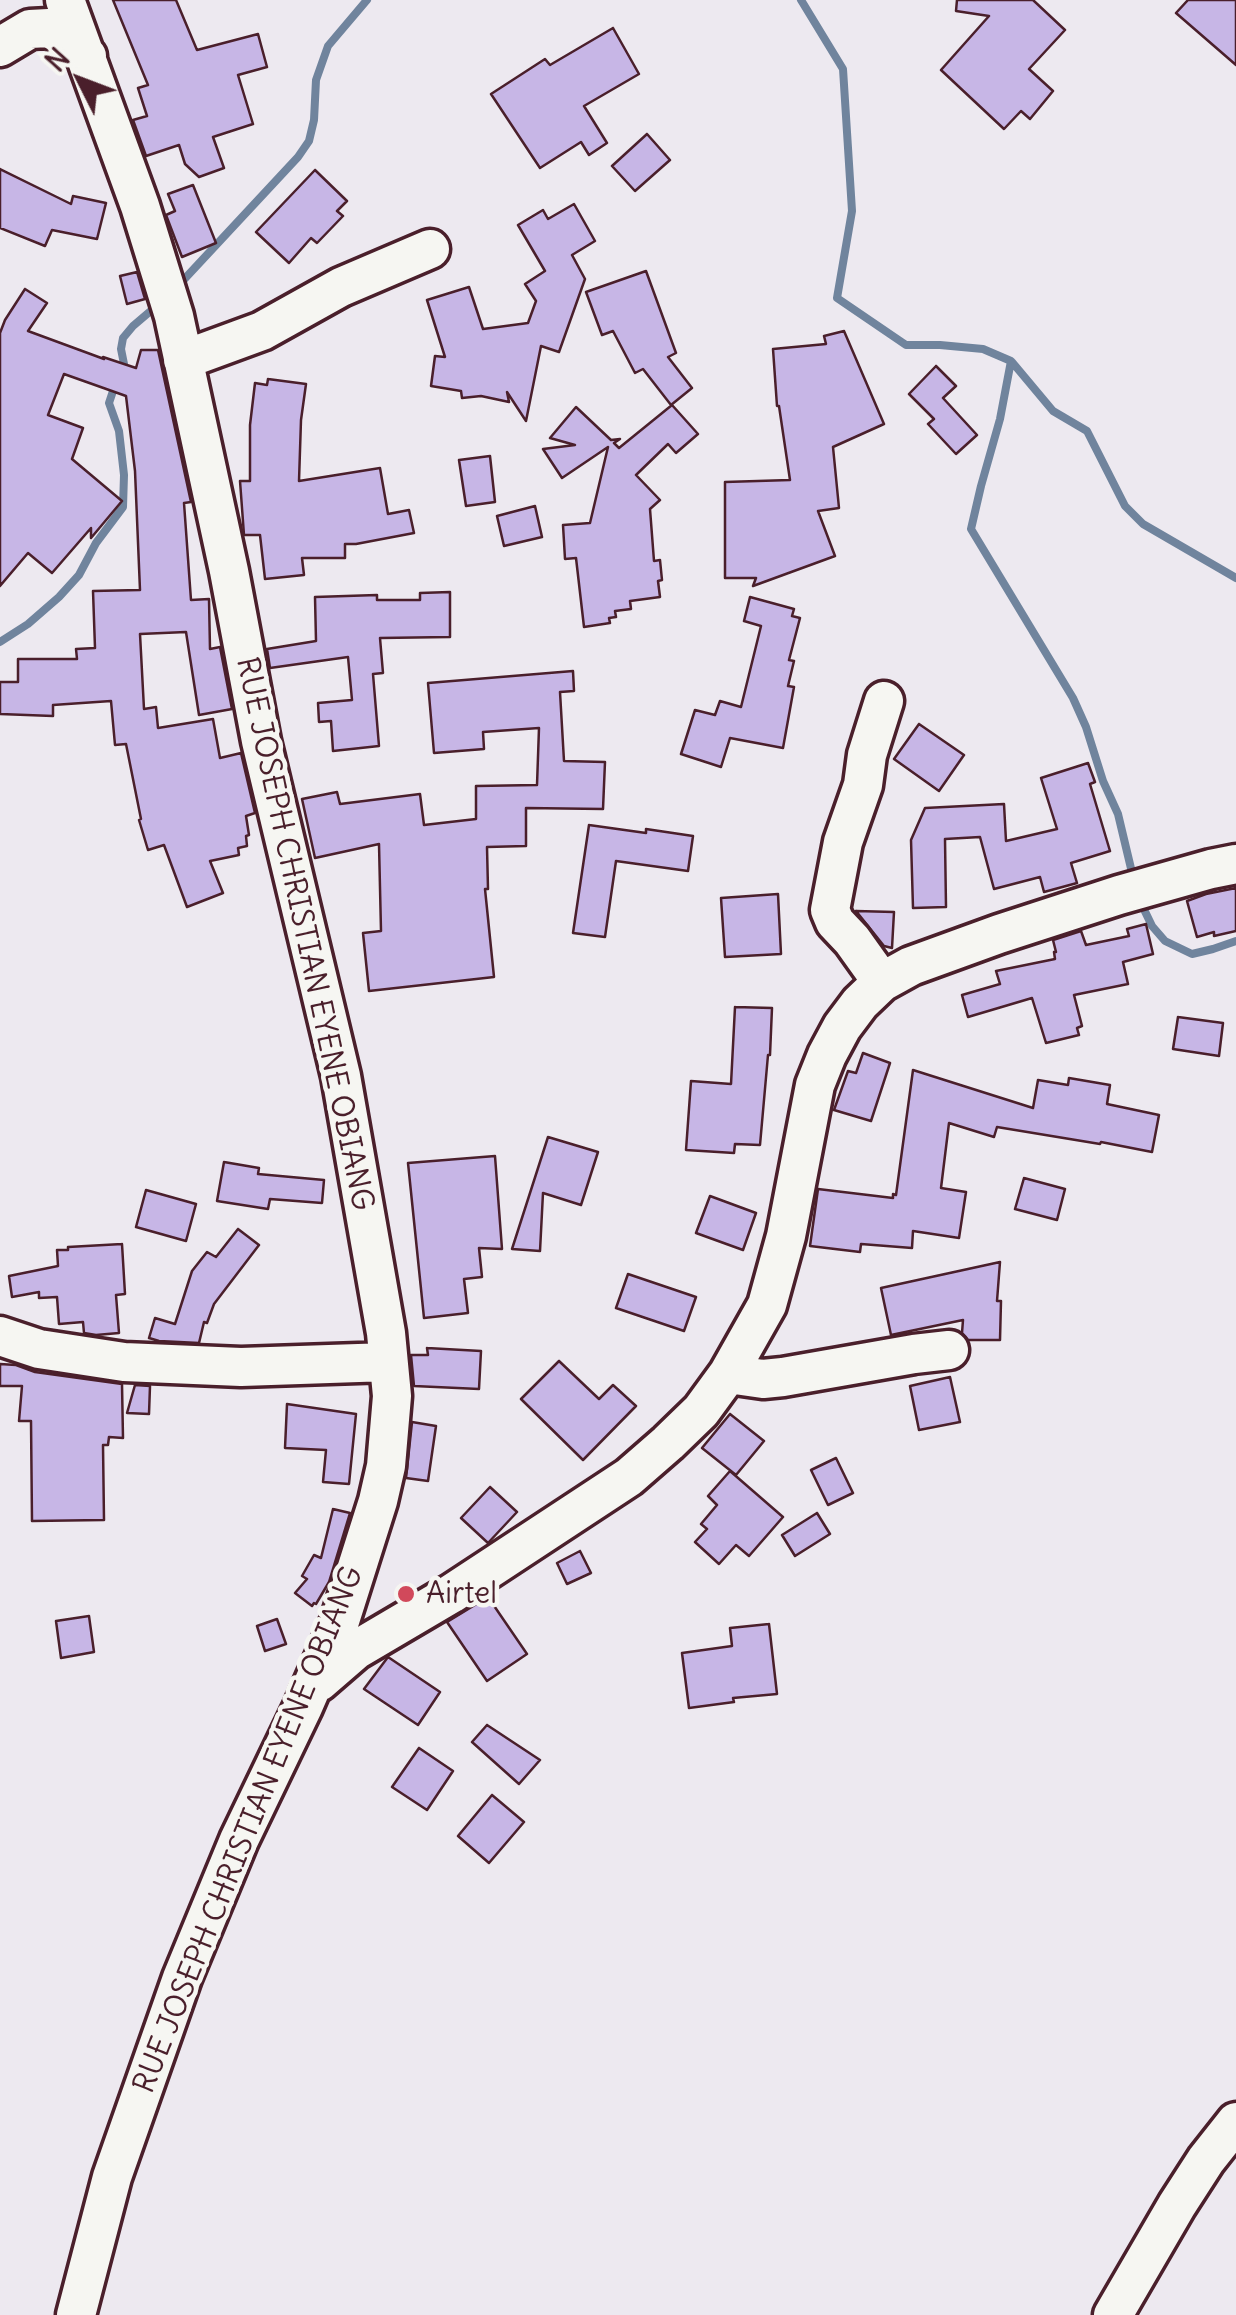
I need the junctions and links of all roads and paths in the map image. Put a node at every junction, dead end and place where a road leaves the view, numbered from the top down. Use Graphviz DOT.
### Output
graph roads {
  1 [pos="30,0"];
  2 [pos="66,0"];
  3 [pos="0,45"];
  4 [pos="87,56"];
  5 [pos="430,249"];
  6 [pos="182,360"];
  7 [pos="884,701"];
  8 [pos="1236,864"];
  9 [pos="882,982"];
  10 [pos="0,1336"];
  11 [pos="949,1350"];
  12 [pos="388,1362"];
  13 [pos="728,1374"];
  14 [pos="355,1574"];
  15 [pos="403,1624"];
  16 [pos="310,1692"];
  17 [pos="1236,2122"];
  18 [pos="76,2315"];
  19 [pos="1113,2315"];
  1 -- 3 [label="street"];
  2 -- 4 [label="street, RUE JOSEPH CHRISTIAN EYENE OBIANG"];
  3 -- 4 [label="street"];
  4 -- 6 [label="street, RUE JOSEPH CHRISTIAN EYENE OBIANG"];
  5 -- 6 [label="street"];
  6 -- 12 [label="street, RUE JOSEPH CHRISTIAN EYENE OBIANG"];
  7 -- 9 [label="street"];
  8 -- 9 [label="street"];
  9 -- 13 [label="street"];
  10 -- 12 [label="street"];
  11 -- 13 [label="street"];
  12 -- 14 [label="street, RUE JOSEPH CHRISTIAN EYENE OBIANG"];
  13 -- 15 [label="street"];
  14 -- 15 [label="street"];
  14 -- 16 [label="street, RUE JOSEPH CHRISTIAN EYENE OBIANG"];
  15 -- 16 [label="street"];
  16 -- 18 [label="street, RUE JOSEPH CHRISTIAN EYENE OBIANG"];
  17 -- 19 [label="street"];
}
